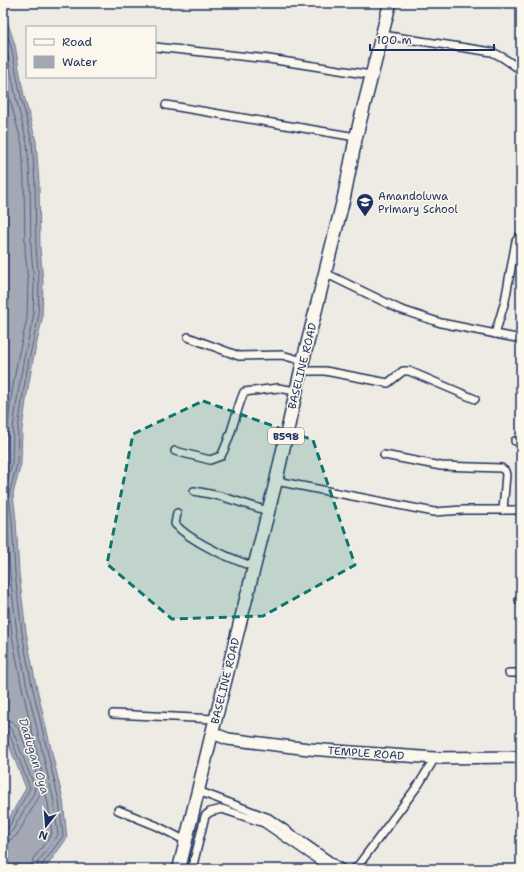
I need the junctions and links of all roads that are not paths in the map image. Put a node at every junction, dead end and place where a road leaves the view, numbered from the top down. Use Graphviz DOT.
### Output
graph roads {
  1 [pos="390,3"];
  2 [pos="382,35"];
  3 [pos="156,47"];
  4 [pos="521,70"];
  5 [pos="371,74"];
  6 [pos="166,105"];
  7 [pos="356,137"];
  8 [pos="521,235"];
  9 [pos="325,273"];
  10 [pos="494,334"];
  11 [pos="188,337"];
  12 [pos="521,339"];
  13 [pos="302,366"];
  14 [pos="296,391"];
  15 [pos="475,399"];
  16 [pos="175,451"];
  17 [pos="384,455"];
  18 [pos="276,481"];
  19 [pos="194,491"];
  20 [pos="503,510"];
  21 [pos="521,510"];
  22 [pos="268,511"];
  23 [pos="177,513"];
  24 [pos="254,567"];
  25 [pos="509,673"];
  26 [pos="521,673"];
  27 [pos="113,714"];
  28 [pos="215,719"];
  29 [pos="212,733"];
  30 [pos="521,757"];
  31 [pos="435,758"];
  32 [pos="198,791"];
  33 [pos="118,810"];
  34 [pos="186,842"];
  35 [pos="179,869"];
  36 [pos="192,869"];
  37 [pos="331,869"];
  38 [pos="342,869"];
  39 [pos="354,869"];
  1 -- 2 [label="main road, BASELINE ROAD / B598"];
  2 -- 4 [label="street"];
  2 -- 5 [label="main road, BASELINE ROAD / B598"];
  3 -- 5 [label="street"];
  5 -- 7 [label="main road, BASELINE ROAD / B598"];
  6 -- 7 [label="street"];
  7 -- 9 [label="main road, BASELINE ROAD / B598"];
  8 -- 10 [label="street"];
  9 -- 10 [label="street"];
  9 -- 13 [label="main road, BASELINE ROAD / B598"];
  10 -- 12 [label="street"];
  11 -- 13 [label="street"];
  13 -- 14 [label="main road, BASELINE ROAD / B598"];
  13 -- 15 [label="street"];
  14 -- 16 [label="street"];
  14 -- 18 [label="main road, BASELINE ROAD / B598"];
  17 -- 20 [label="street"];
  18 -- 20 [label="street"];
  18 -- 22 [label="main road, BASELINE ROAD / B598"];
  19 -- 22 [label="street"];
  20 -- 21 [label="street"];
  22 -- 24 [label="main road, BASELINE ROAD / B598"];
  23 -- 24 [label="street"];
  24 -- 28 [label="main road, BASELINE ROAD / B598"];
  25 -- 26 [label="street"];
  27 -- 28 [label="street"];
  28 -- 29 [label="main road, BASELINE ROAD / B598"];
  29 -- 31 [label="street, TEMPLE ROAD"];
  29 -- 32 [label="main road, BASELINE ROAD / B598"];
  30 -- 31 [label="street, TEMPLE ROAD"];
  31 -- 39 [label="street"];
  32 -- 34 [label="main road, BASELINE ROAD / B598"];
  32 -- 38 [label="street"];
  33 -- 34 [label="street"];
  34 -- 35 [label="main road, BASELINE ROAD / B598"];
  36 -- 37 [label="street"];
}
